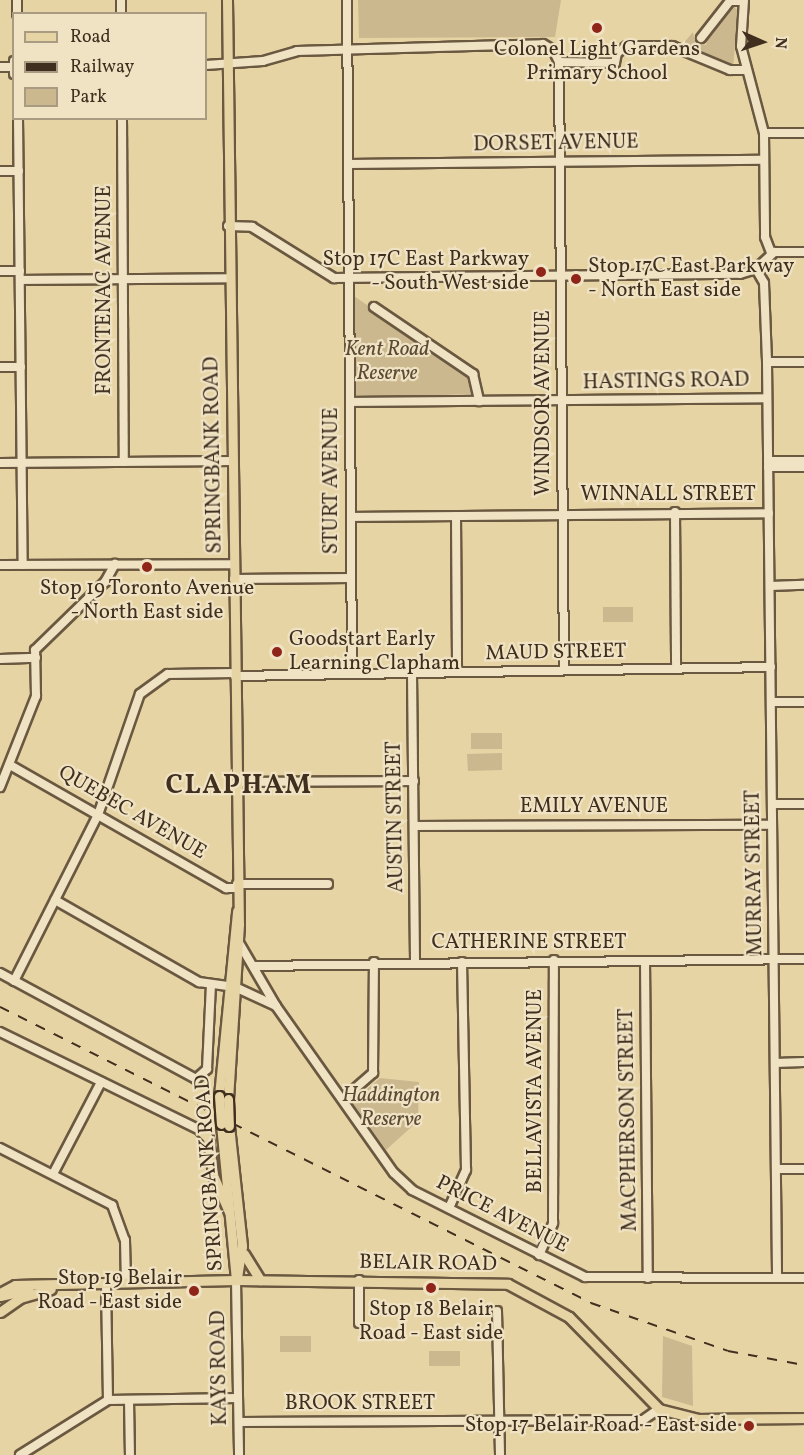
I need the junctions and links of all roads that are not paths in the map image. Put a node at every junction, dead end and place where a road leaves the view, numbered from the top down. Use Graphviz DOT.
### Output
graph roads {
  1 [pos="227,0"];
  2 [pos="347,0"];
  3 [pos="744,1"];
  4 [pos="701,38"];
  5 [pos="347,50"];
  6 [pos="559,62"];
  7 [pos="228,64"];
  8 [pos="207,65"];
  9 [pos="12,67"];
  10 [pos="0,68"];
  11 [pos="744,70"];
  12 [pos="18,120"];
  13 [pos="122,120"];
  14 [pos="764,133"];
  15 [pos="804,133"];
  16 [pos="764,159"];
  17 [pos="561,161"];
  18 [pos="348,164"];
  19 [pos="0,171"];
  20 [pos="19,171"];
  21 [pos="228,226"];
  22 [pos="804,252"];
  23 [pos="771,253"];
  24 [pos="756,269"];
  25 [pos="0,271"];
  26 [pos="20,275"];
  27 [pos="561,276"];
  28 [pos="123,278"];
  29 [pos="229,278"];
  30 [pos="349,278"];
  31 [pos="374,307"];
  32 [pos="767,362"];
  33 [pos="804,362"];
  34 [pos="21,367"];
  35 [pos="0,368"];
  36 [pos="767,398"];
  37 [pos="479,401"];
  38 [pos="562,401"];
  39 [pos="350,402"];
  40 [pos="232,461"];
  41 [pos="804,461"];
  42 [pos="124,462"];
  43 [pos="0,463"];
  44 [pos="22,463"];
  45 [pos="768,464"];
  46 [pos="804,467"];
  47 [pos="675,512"];
  48 [pos="769,513"];
  49 [pos="563,514"];
  50 [pos="456,516"];
  51 [pos="351,517"];
  52 [pos="115,564"];
  53 [pos="234,564"];
  54 [pos="0,565"];
  55 [pos="23,565"];
  56 [pos="351,578"];
  57 [pos="234,579"];
  58 [pos="804,585"];
  59 [pos="770,586"];
  60 [pos="36,658"];
  61 [pos="0,659"];
  62 [pos="771,667"];
  63 [pos="676,668"];
  64 [pos="564,670"];
  65 [pos="457,672"];
  66 [pos="412,673"];
  67 [pos="352,674"];
  68 [pos="235,675"];
  69 [pos="771,702"];
  70 [pos="804,702"];
  71 [pos="10,765"];
  72 [pos="236,782"];
  73 [pos="414,782"];
  74 [pos="0,787"];
  75 [pos="772,804"];
  76 [pos="804,804"];
  77 [pos="98,815"];
  78 [pos="772,825"];
  79 [pos="415,826"];
  80 [pos="328,884"];
  81 [pos="237,886"];
  82 [pos="55,900"];
  83 [pos="238,909"];
  84 [pos="238,941"];
  85 [pos="804,958"];
  86 [pos="774,959"];
  87 [pos="415,960"];
  88 [pos="554,960"];
  89 [pos="645,961"];
  90 [pos="374,962"];
  91 [pos="462,962"];
  92 [pos="254,966"];
  93 [pos="0,973"];
  94 [pos="14,981"];
  95 [pos="211,984"];
  96 [pos="230,986"];
  97 [pos="276,1006"];
  98 [pos="0,1032"];
  99 [pos="804,1062"];
  100 [pos="775,1063"];
  101 [pos="101,1082"];
  102 [pos="344,1099"];
  103 [pos="225,1125"];
  104 [pos="200,1130"];
  105 [pos="223,1144"];
  106 [pos="0,1148"];
  107 [pos="211,1154"];
  108 [pos="776,1169"];
  109 [pos="804,1169"];
  110 [pos="53,1174"];
  111 [pos="449,1208"];
  112 [pos="231,1217"];
  113 [pos="242,1246"];
  114 [pos="538,1255"];
  115 [pos="648,1278"];
  116 [pos="777,1278"];
  117 [pos="804,1278"];
  118 [pos="236,1280"];
  119 [pos="260,1280"];
  120 [pos="359,1280"];
  121 [pos="106,1283"];
  122 [pos="126,1283"];
  123 [pos="74,1284"];
  124 [pos="0,1285"];
  125 [pos="15,1285"];
  126 [pos="43,1290"];
  127 [pos="0,1294"];
  128 [pos="497,1311"];
  129 [pos="0,1312"];
  130 [pos="359,1323"];
  131 [pos="238,1398"];
  132 [pos="108,1400"];
  133 [pos="129,1400"];
  134 [pos="658,1409"];
  135 [pos="804,1418"];
  136 [pos="239,1422"];
  137 [pos="499,1422"];
  138 [pos="20,1455"];
  139 [pos="130,1455"];
  140 [pos="239,1455"];
  141 [pos="500,1455"];
  1 -- 7 [label="main road, SPRINGBANK ROAD"];
  2 -- 5 [label="street, STURT AVENUE"];
  3 -- 4 [label="street"];
  3 -- 11 [label="street"];
  5 -- 6 [label="street"];
  5 -- 7 [label="street"];
  5 -- 18 [label="street, STURT AVENUE"];
  6 -- 11 [label="street"];
  6 -- 17 [label="street, WINDSOR AVENUE"];
  7 -- 8 [label="street"];
  7 -- 21 [label="main road, SPRINGBANK ROAD"];
  9 -- 10 [label="street"];
  11 -- 14 [label="street"];
  12 -- 20 [label="street"];
  13 -- 28 [label="street, FRONTENAC AVENUE"];
  14 -- 15 [label="street"];
  14 -- 16 [label="street"];
  16 -- 17 [label="street, DORSET AVENUE"];
  16 -- 23 [label="street"];
  17 -- 18 [label="street, DORSET AVENUE"];
  17 -- 27 [label="street, WINDSOR AVENUE"];
  18 -- 30 [label="street, STURT AVENUE"];
  19 -- 20 [label="street"];
  20 -- 26 [label="street"];
  21 -- 29 [label="main road, SPRINGBANK ROAD"];
  21 -- 30 [label="street"];
  22 -- 23 [label="street"];
  23 -- 24 [label="street"];
  24 -- 27 [label="street"];
  24 -- 32 [label="street, MURRAY STREET"];
  25 -- 26 [label="street"];
  26 -- 28 [label="street"];
  26 -- 34 [label="street"];
  27 -- 30 [label="street"];
  27 -- 38 [label="street, WINDSOR AVENUE"];
  28 -- 29 [label="street"];
  28 -- 42 [label="street, FRONTENAC AVENUE"];
  29 -- 40 [label="main road, SPRINGBANK ROAD"];
  30 -- 39 [label="street, STURT AVENUE"];
  31 -- 37 [label="street"];
  32 -- 33 [label="street"];
  32 -- 36 [label="street, MURRAY STREET"];
  34 -- 35 [label="street"];
  34 -- 44 [label="street"];
  36 -- 38 [label="street, HASTINGS ROAD"];
  36 -- 45 [label="street, MURRAY STREET"];
  37 -- 38 [label="street, HASTINGS ROAD"];
  37 -- 39 [label="street, HASTINGS ROAD"];
  38 -- 49 [label="street, WINDSOR AVENUE"];
  39 -- 51 [label="street, STURT AVENUE"];
  40 -- 42 [label="street"];
  40 -- 53 [label="main road, SPRINGBANK ROAD"];
  41 -- 45 [label="street"];
  42 -- 44 [label="street"];
  43 -- 44 [label="street"];
  44 -- 55 [label="street"];
  45 -- 46 [label="street"];
  45 -- 48 [label="street, MURRAY STREET"];
  47 -- 48 [label="street, WINNALL STREET"];
  47 -- 49 [label="street, WINNALL STREET"];
  47 -- 63 [label="street"];
  48 -- 59 [label="street, MURRAY STREET"];
  49 -- 50 [label="street, WINNALL STREET"];
  49 -- 64 [label="street, WINDSOR AVENUE"];
  50 -- 51 [label="street, WINNALL STREET"];
  50 -- 65 [label="street"];
  51 -- 56 [label="street, STURT AVENUE"];
  52 -- 53 [label="street"];
  52 -- 55 [label="street"];
  52 -- 60 [label="street"];
  53 -- 57 [label="main road, SPRINGBANK ROAD"];
  54 -- 55 [label="street"];
  56 -- 57 [label="street"];
  56 -- 67 [label="street, STURT AVENUE"];
  57 -- 68 [label="main road, SPRINGBANK ROAD"];
  58 -- 59 [label="street"];
  59 -- 62 [label="street, MURRAY STREET"];
  60 -- 61 [label="street"];
  60 -- 71 [label="street"];
  62 -- 63 [label="street, MAUD STREET"];
  62 -- 69 [label="street, MURRAY STREET"];
  63 -- 64 [label="street, MAUD STREET"];
  64 -- 65 [label="street, MAUD STREET"];
  65 -- 66 [label="street, MAUD STREET"];
  66 -- 67 [label="street, MAUD STREET"];
  66 -- 73 [label="street, AUSTIN STREET"];
  67 -- 68 [label="street, MAUD STREET"];
  68 -- 72 [label="main road, SPRINGBANK ROAD"];
  68 -- 77 [label="street, MAUD STREET"];
  69 -- 70 [label="street"];
  69 -- 75 [label="street, MURRAY STREET"];
  71 -- 74 [label="street"];
  71 -- 77 [label="street, QUEBEC AVENUE"];
  72 -- 73 [label="street"];
  72 -- 81 [label="main road, SPRINGBANK ROAD"];
  73 -- 79 [label="street, AUSTIN STREET"];
  75 -- 76 [label="street"];
  75 -- 78 [label="street, MURRAY STREET"];
  77 -- 81 [label="street, QUEBEC AVENUE"];
  77 -- 82 [label="street, MAUD STREET"];
  78 -- 79 [label="street, EMILY AVENUE"];
  78 -- 86 [label="street, MURRAY STREET"];
  79 -- 87 [label="street, AUSTIN STREET"];
  80 -- 81 [label="street, QUEBEC AVENUE"];
  81 -- 83 [label="main road, SPRINGBANK ROAD"];
  82 -- 94 [label="street, MAUD STREET"];
  82 -- 95 [label="street"];
  83 -- 84 [label="main road, SPRINGBANK ROAD"];
  83 -- 96 [label="main road, SPRINGBANK ROAD"];
  84 -- 92 [label="street, PRICE AVENUE"];
  84 -- 96 [label="main road, SPRINGBANK ROAD"];
  85 -- 86 [label="street, CATHERINE STREET"];
  86 -- 89 [label="street, CATHERINE STREET"];
  86 -- 100 [label="street, MURRAY STREET"];
  87 -- 90 [label="street, CATHERINE STREET"];
  87 -- 91 [label="street, CATHERINE STREET"];
  88 -- 89 [label="street, CATHERINE STREET"];
  88 -- 91 [label="street, CATHERINE STREET"];
  88 -- 114 [label="street, BELLAVISTA AVENUE"];
  89 -- 115 [label="street, MACPHERSON STREET"];
  90 -- 92 [label="street, CATHERINE STREET"];
  90 -- 102 [label="street"];
  91 -- 111 [label="street"];
  92 -- 97 [label="street, PRICE AVENUE"];
  93 -- 94 [label="street"];
  94 -- 95 [label="street, SPRINGBANK ROAD"];
  95 -- 96 [label="street, PRICE AVENUE"];
  96 -- 97 [label="street, PRICE AVENUE"];
  96 -- 103 [label="main road, SPRINGBANK ROAD, bridge"];
  97 -- 102 [label="street, PRICE AVENUE"];
  98 -- 101 [label="street"];
  99 -- 100 [label="street"];
  100 -- 108 [label="street, MURRAY STREET"];
  101 -- 104 [label="street"];
  101 -- 110 [label="street"];
  102 -- 111 [label="street, PRICE AVENUE"];
  103 -- 105 [label="main road, SPRINGBANK ROAD"];
  103 -- 113 [label="main road, SPRINGBANK ROAD"];
  104 -- 107 [label="main road"];
  105 -- 107 [label="main road"];
  105 -- 112 [label="main road, SPRINGBANK ROAD"];
  106 -- 110 [label="street"];
  107 -- 112 [label="main road"];
  108 -- 109 [label="street"];
  108 -- 116 [label="street, MURRAY STREET"];
  110 -- 122 [label="street"];
  111 -- 114 [label="street, PRICE AVENUE"];
  112 -- 118 [label="main road, SPRINGBANK ROAD"];
  113 -- 118 [label="main road, SPRINGBANK ROAD"];
  113 -- 119 [label="main road"];
  114 -- 115 [label="street, PRICE AVENUE"];
  115 -- 116 [label="street, PRICE AVENUE"];
  116 -- 117 [label="street, PRICE AVENUE"];
  118 -- 119 [label="main road, BELAIR ROAD"];
  118 -- 122 [label="main road, BELAIR ROAD"];
  118 -- 131 [label="street, KAYS ROAD"];
  119 -- 120 [label="main road, BELAIR ROAD"];
  120 -- 130 [label="street"];
  120 -- 134 [label="main road, BELAIR ROAD"];
  121 -- 122 [label="main road, BELAIR ROAD"];
  121 -- 123 [label="main road, BELAIR ROAD"];
  121 -- 132 [label="street"];
  123 -- 125 [label="main road, BELAIR ROAD"];
  123 -- 126 [label="main road, BELAIR ROAD"];
  124 -- 125 [label="street"];
  125 -- 127 [label="main road, BELAIR ROAD"];
  126 -- 127 [label="main road"];
  126 -- 129 [label="main road, BELAIR ROAD"];
  128 -- 137 [label="street"];
  131 -- 133 [label="street"];
  131 -- 136 [label="street, KAYS ROAD"];
  132 -- 133 [label="street"];
  132 -- 138 [label="street"];
  133 -- 139 [label="street"];
  134 -- 135 [label="main road"];
  134 -- 137 [label="street, BROOK STREET"];
  136 -- 137 [label="street, BROOK STREET"];
  136 -- 140 [label="street, KAYS ROAD"];
  137 -- 141 [label="street"];
}
